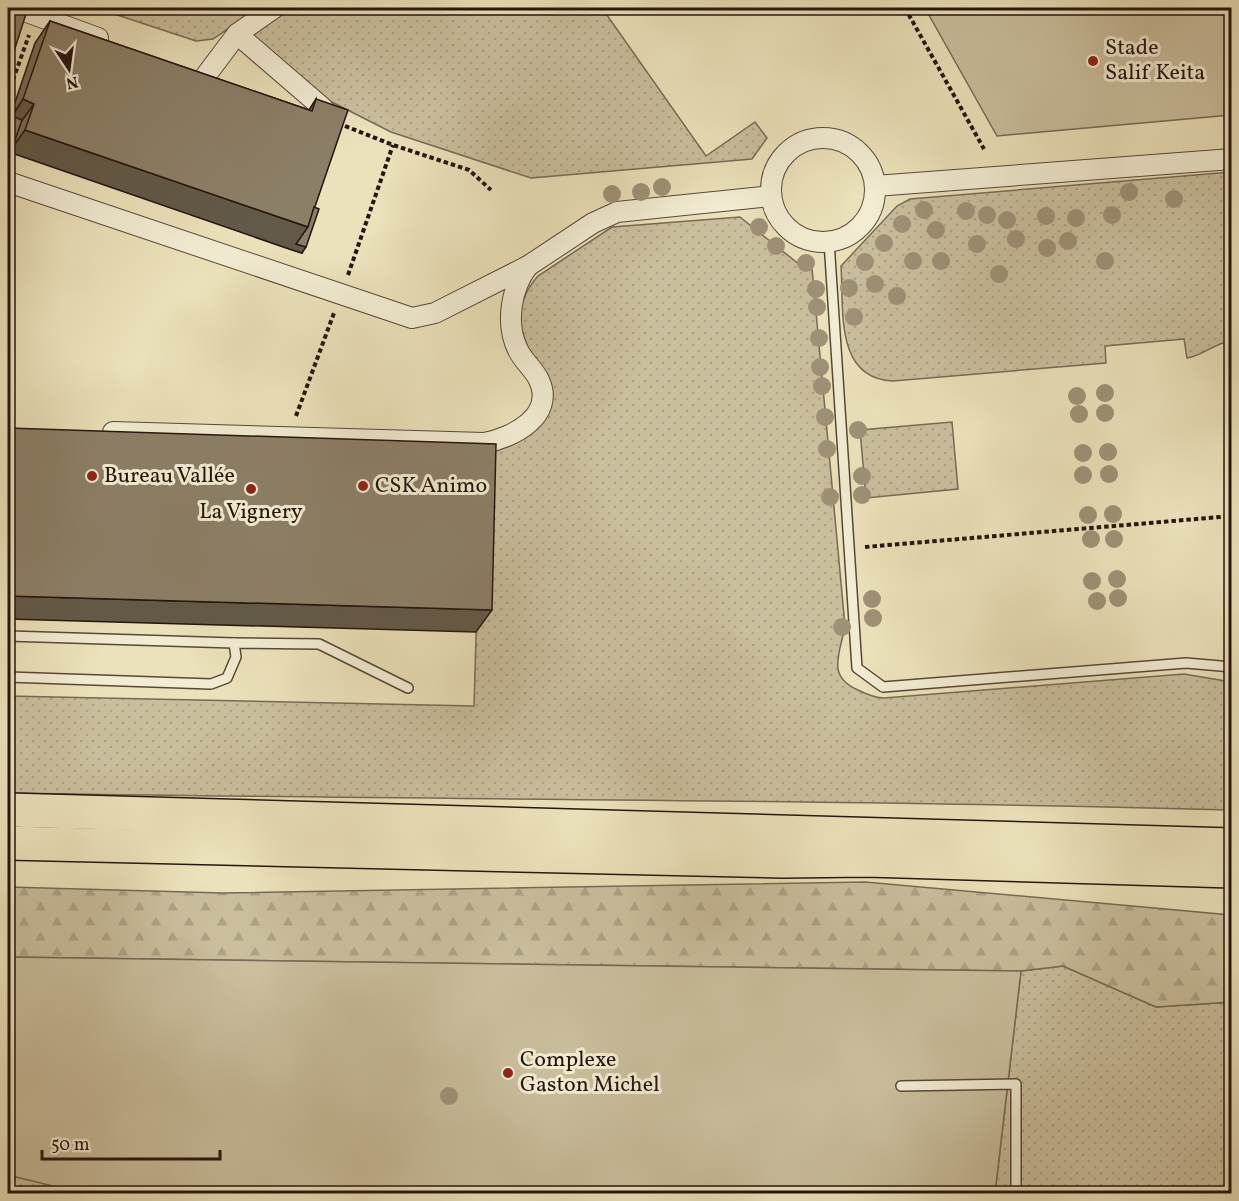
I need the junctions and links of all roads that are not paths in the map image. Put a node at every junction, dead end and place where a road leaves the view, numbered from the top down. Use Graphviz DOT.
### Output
graph roads {
  1 [pos="16,8"];
  2 [pos="274,8"];
  3 [pos="237,34"];
  4 [pos="114,44"];
  5 [pos="182,69"];
  6 [pos="204,78"];
  7 [pos="226,85"];
  8 [pos="294,107"];
  9 [pos="1232,159"];
  10 [pos="8,182"];
  11 [pos="875,186"];
  12 [pos="771,196"];
  13 [pos="829,241"];
  14 [pos="528,266"];
  15 [pos="92,431"];
  16 [pos="8,636"];
  17 [pos="234,643"];
  18 [pos="1232,667"];
  19 [pos="8,677"];
  20 [pos="408,688"];
  21 [pos="8,810"];
  22 [pos="1232,835"];
  23 [pos="979,838"];
  24 [pos="8,843"];
  25 [pos="1232,845"];
  26 [pos="868,860"];
  27 [pos="1232,871"];
  28 [pos="1232,894"];
  29 [pos="902,1086"];
  30 [pos="1016,1194"];
  1 -- 4 [label="street"];
  2 -- 3 [label="street"];
  3 -- 6 [label="street"];
  3 -- 8 [label="street"];
  5 -- 6 [label="street"];
  6 -- 7 [label="street"];
  9 -- 11 [label="street"];
  10 -- 14 [label="street"];
  11 -- 12 [label="street"];
  11 -- 13 [label="street"];
  12 -- 13 [label="street"];
  12 -- 14 [label="street"];
  13 -- 18 [label="lane"];
  14 -- 15 [label="street"];
  16 -- 17 [label="lane"];
  17 -- 19 [label="lane"];
  17 -- 20 [label="lane"];
  21 -- 23 [label="highway"];
  22 -- 23 [label="highway"];
  23 -- 25 [label="highway"];
  24 -- 26 [label="highway"];
  26 -- 27 [label="highway"];
  26 -- 28 [label="highway"];
  29 -- 30 [label="lane"];
}
